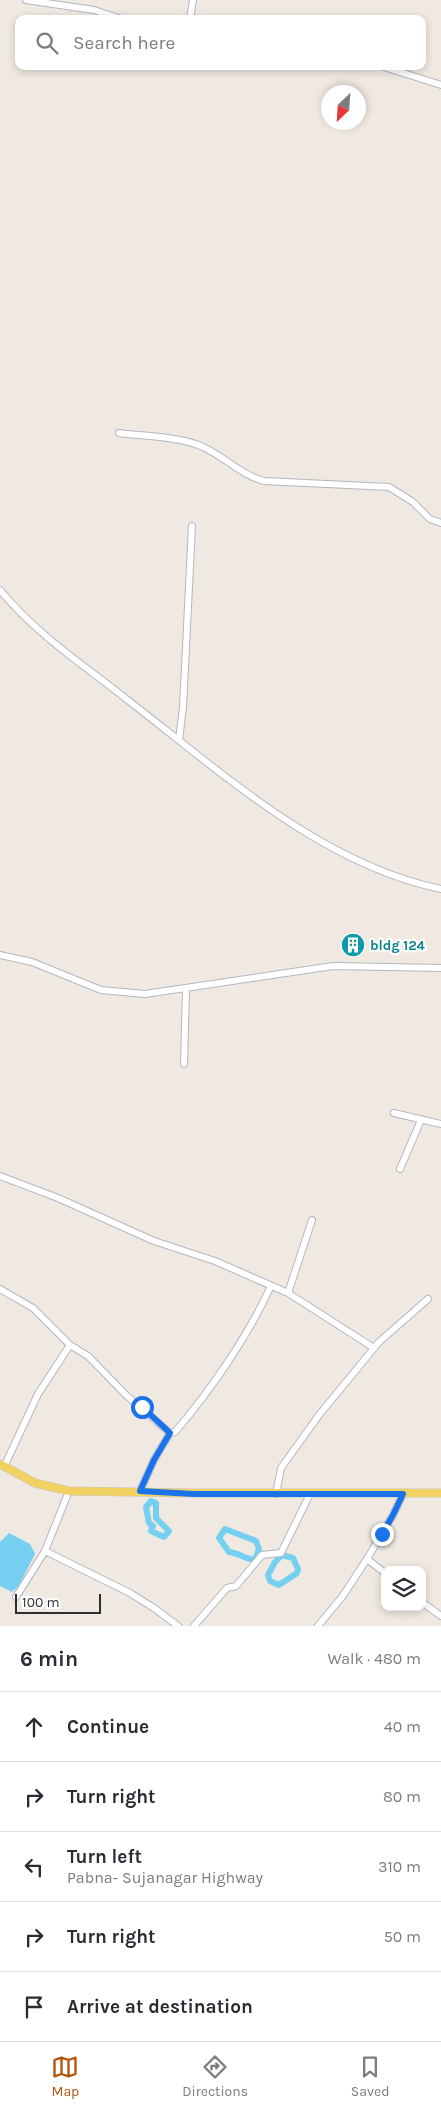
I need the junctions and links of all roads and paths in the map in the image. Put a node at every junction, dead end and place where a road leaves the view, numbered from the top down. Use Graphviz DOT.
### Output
graph roads {
  1 [pos="26,0"];
  2 [pos="193,0"];
  3 [pos="109,15"];
  4 [pos="191,15"];
  5 [pos="394,70"];
  6 [pos="441,85"];
  7 [pos="119,433"];
  8 [pos="441,523"];
  9 [pos="192,526"];
  10 [pos="0,590"];
  11 [pos="179,740"];
  12 [pos="441,889"];
  13 [pos="0,955"];
  14 [pos="441,968"];
  15 [pos="186,989"];
  16 [pos="184,1064"];
  17 [pos="394,1113"];
  18 [pos="421,1120"];
  19 [pos="441,1124"];
  20 [pos="400,1170"];
  21 [pos="0,1176"];
  22 [pos="312,1220"];
  23 [pos="271,1286"];
  24 [pos="0,1289"];
  25 [pos="288,1293"];
  26 [pos="428,1299"];
  27 [pos="70,1345"];
  28 [pos="374,1348"];
  29 [pos="170,1433"];
  30 [pos="2,1465"];
  31 [pos="69,1490"];
  32 [pos="140,1491"];
  33 [pos="276,1494"];
  34 [pos="310,1494"];
  35 [pos="403,1494"];
  36 [pos="441,1494"];
  37 [pos="45,1551"];
  38 [pos="367,1559"];
  39 [pos="381,1569"];
  40 [pos="16,1597"];
  41 [pos="426,1605"];
  42 [pos="441,1616"];
  43 [pos="178,1626"];
  44 [pos="194,1626"];
  45 [pos="318,1626"];
  1 -- 3 [label="street"];
  2 -- 4 [label="street"];
  5 -- 6 [label="street"];
  7 -- 8 [label="street"];
  9 -- 11 [label="street"];
  10 -- 11 [label="street"];
  11 -- 12 [label="street"];
  13 -- 15 [label="street"];
  14 -- 15 [label="street"];
  15 -- 16 [label="street"];
  17 -- 18 [label="street"];
  18 -- 19 [label="street"];
  18 -- 20 [label="street"];
  21 -- 23 [label="street"];
  22 -- 25 [label="street"];
  23 -- 25 [label="street"];
  23 -- 29 [label="street"];
  24 -- 27 [label="street"];
  25 -- 28 [label="street"];
  26 -- 28 [label="street"];
  27 -- 29 [label="street"];
  27 -- 30 [label="street"];
  28 -- 33 [label="street"];
  29 -- 32 [label="street"];
  30 -- 31 [label="main road"];
  31 -- 32 [label="main road"];
  31 -- 37 [label="street"];
  32 -- 33 [label="main road"];
  33 -- 34 [label="main road"];
  34 -- 35 [label="main road"];
  34 -- 44 [label="street"];
  35 -- 36 [label="main road"];
  35 -- 38 [label="street"];
  37 -- 40 [label="street"];
  37 -- 43 [label="street"];
  38 -- 39 [label="street"];
  38 -- 45 [label="street"];
  41 -- 42 [label="street"];
}
